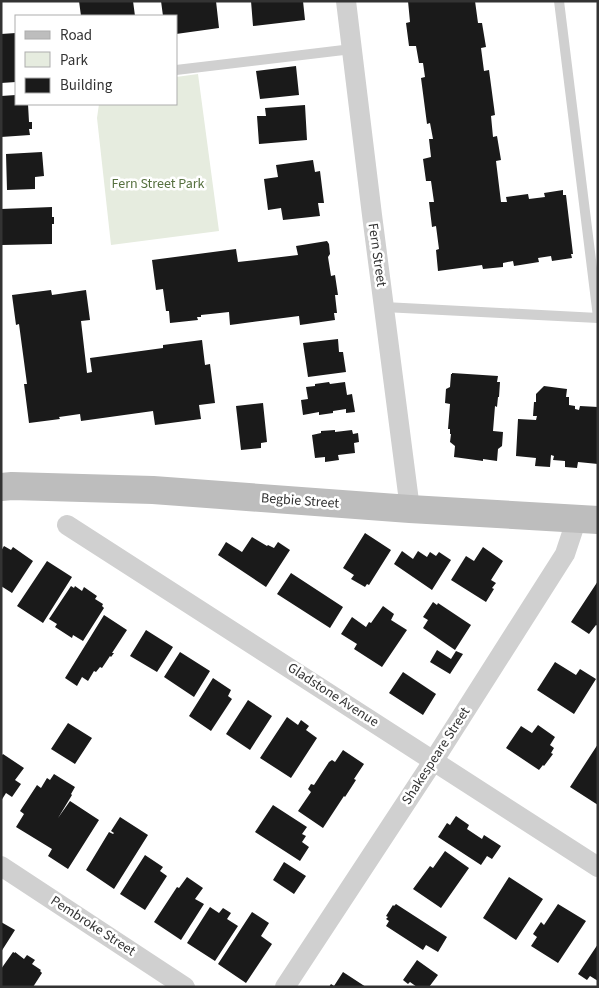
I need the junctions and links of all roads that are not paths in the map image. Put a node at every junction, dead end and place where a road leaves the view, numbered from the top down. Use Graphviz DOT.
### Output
graph roads {
  1 [pos="346,1"];
  2 [pos="559,1"];
  3 [pos="352,48"];
  4 [pos="178,70"];
  5 [pos="384,307"];
  6 [pos="598,317"];
  7 [pos="1,487"];
  8 [pos="410,509"];
  9 [pos="588,519"];
  10 [pos="67,525"];
  11 [pos="434,760"];
  12 [pos="1,866"];
  13 [pos="598,867"];
  14 [pos="184,987"];
  15 [pos="285,987"];
  1 -- 3 [label="street, Fern Street"];
  2 -- 6 [label="lane"];
  3 -- 4 [label="lane"];
  3 -- 5 [label="street, Fern Street"];
  5 -- 6 [label="lane"];
  5 -- 8 [label="street, Fern Street"];
  7 -- 8 [label="main road, Begbie Street"];
  8 -- 9 [label="main road, Begbie Street"];
  9 -- 11 [label="street, Shakespeare Street"];
  10 -- 11 [label="street, Gladstone Avenue"];
  11 -- 13 [label="street, Gladstone Avenue"];
  11 -- 15 [label="street, Shakespeare Street"];
  12 -- 14 [label="street, Pembroke Street"];
}
